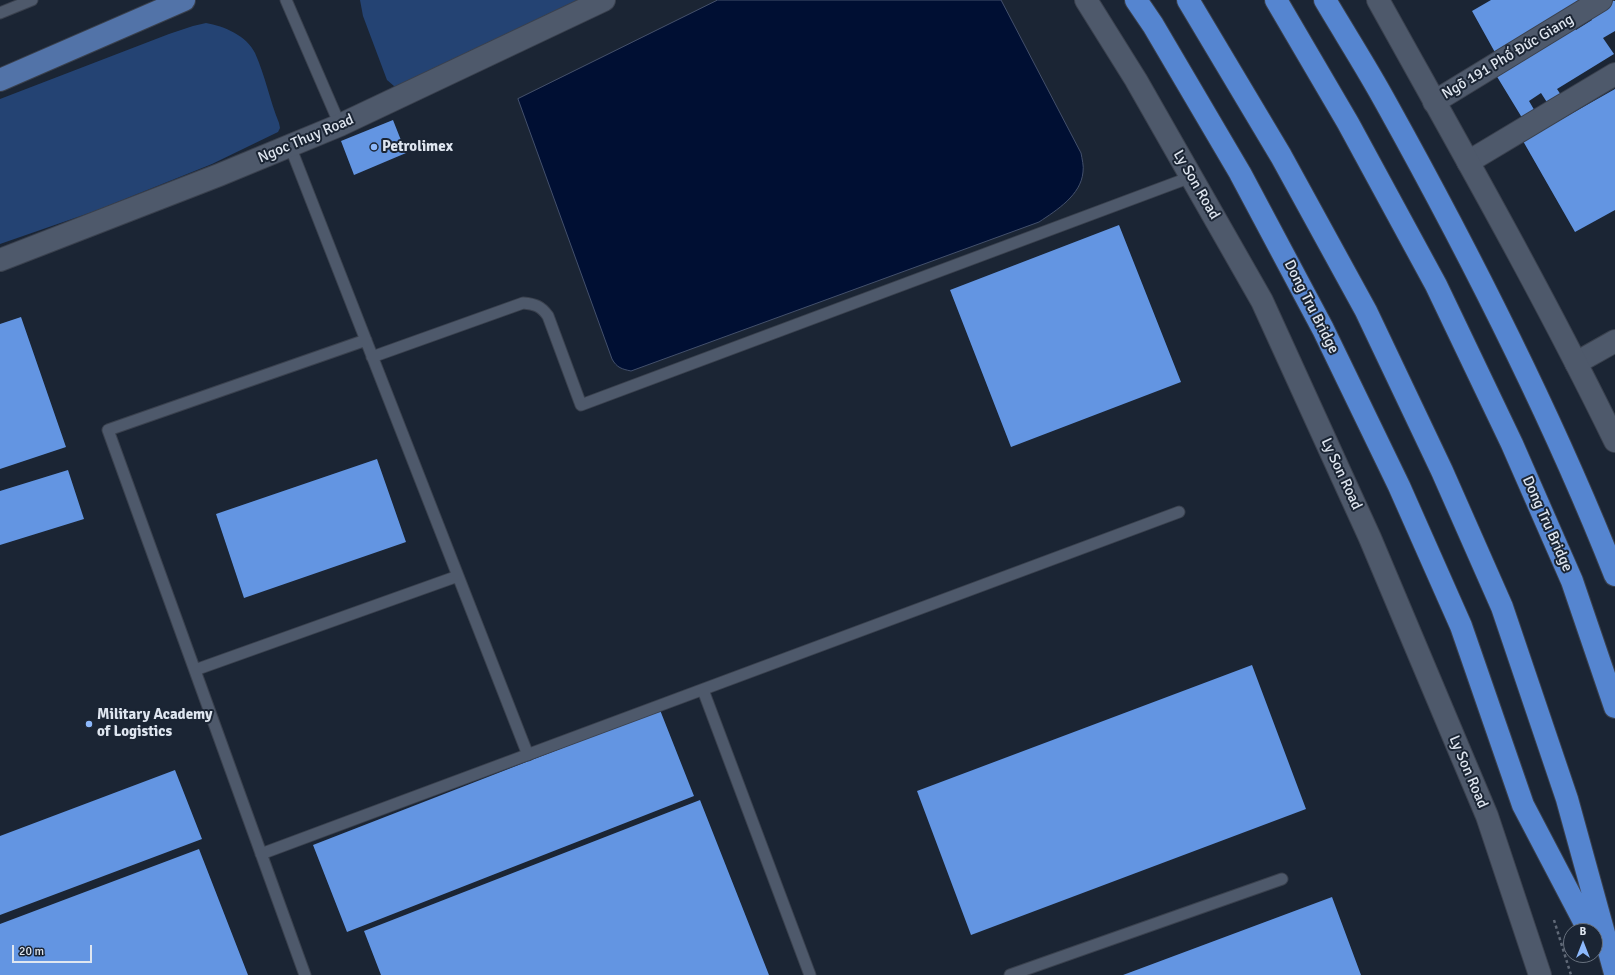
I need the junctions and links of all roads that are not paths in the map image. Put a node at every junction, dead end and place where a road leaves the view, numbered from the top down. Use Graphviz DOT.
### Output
graph roads {
  1 [pos="32,0"];
  2 [pos="184,0"];
  3 [pos="286,0"];
  4 [pos="604,0"];
  5 [pos="1086,0"];
  6 [pos="1136,0"];
  7 [pos="1188,0"];
  8 [pos="1276,0"];
  9 [pos="1325,0"];
  10 [pos="1378,0"];
  11 [pos="1601,0"];
  12 [pos="0,13"];
  13 [pos="1615,74"];
  14 [pos="0,80"];
  15 [pos="1434,102"];
  16 [pos="340,125"];
  17 [pos="290,146"];
  18 [pos="1468,162"];
  19 [pos="1191,177"];
  20 [pos="0,260"];
  21 [pos="366,340"];
  22 [pos="1615,341"];
  23 [pos="372,357"];
  24 [pos="1576,363"];
  25 [pos="1615,441"];
  26 [pos="1179,512"];
  27 [pos="1613,571"];
  28 [pos="458,576"];
  29 [pos="195,670"];
  30 [pos="703,690"];
  31 [pos="1615,706"];
  32 [pos="528,755"];
  33 [pos="261,854"];
  34 [pos="1282,880"];
  35 [pos="1585,923"];
  36 [pos="1603,958"];
  37 [pos="1615,973"];
  38 [pos="305,975"];
  39 [pos="810,975"];
  40 [pos="1010,975"];
  41 [pos="1540,975"];
  42 [pos="1612,975"];
  1 -- 12 [label="lane"];
  2 -- 14 [label="main road"];
  3 -- 16 [label="lane"];
  4 -- 16 [label="street, Ngoc Thuy Road"];
  5 -- 19 [label="street, Ly Son Road"];
  6 -- 35 [label="highway, Dong Tru Bridge"];
  7 -- 37 [label="highway"];
  8 -- 31 [label="highway, Dong Tru Bridge"];
  9 -- 27 [label="highway"];
  10 -- 15 [label="street"];
  11 -- 15 [label="street, Ngõ 191 Phố Đức Giang"];
  13 -- 18 [label="street"];
  15 -- 18 [label="street"];
  16 -- 17 [label="street, Ngoc Thuy Road"];
  17 -- 20 [label="street, Ngoc Thuy Road"];
  17 -- 21 [label="lane"];
  18 -- 24 [label="street"];
  19 -- 23 [label="lane"];
  19 -- 41 [label="street, Ly Son Road"];
  21 -- 23 [label="lane"];
  21 -- 29 [label="lane"];
  22 -- 24 [label="street"];
  23 -- 28 [label="lane"];
  24 -- 25 [label="street"];
  26 -- 30 [label="lane"];
  28 -- 29 [label="lane"];
  28 -- 32 [label="lane"];
  29 -- 33 [label="lane"];
  30 -- 32 [label="lane"];
  30 -- 39 [label="lane"];
  32 -- 33 [label="lane"];
  33 -- 38 [label="lane"];
  34 -- 40 [label="lane"];
  36 -- 42 [label="highway"];
}
